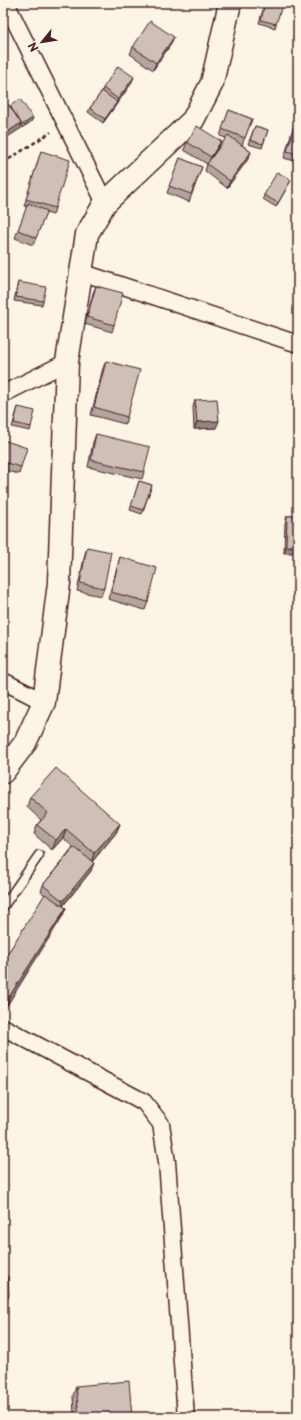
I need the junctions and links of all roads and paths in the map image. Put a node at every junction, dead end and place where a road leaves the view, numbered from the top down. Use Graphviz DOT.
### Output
graph roads {
  1 [pos="230,3"];
  2 [pos="6,8"];
  3 [pos="66,124"];
  4 [pos="3,163"];
  5 [pos="104,203"];
  6 [pos="81,272"];
  7 [pos="298,344"];
  8 [pos="67,362"];
  9 [pos="3,394"];
  10 [pos="3,681"];
  11 [pos="44,702"];
  12 [pos="3,772"];
  13 [pos="39,855"];
  14 [pos="3,907"];
  15 [pos="3,1027"];
  16 [pos="186,1417"];
  1 -- 5 [label="street"];
  2 -- 3 [label="street"];
  3 -- 4 [label="path"];
  3 -- 5 [label="street"];
  5 -- 6 [label="street"];
  6 -- 7 [label="street"];
  6 -- 8 [label="street"];
  8 -- 9 [label="street"];
  8 -- 11 [label="street"];
  10 -- 11 [label="street"];
  11 -- 12 [label="street"];
  13 -- 14 [label="lane"];
  15 -- 16 [label="street"];
}
